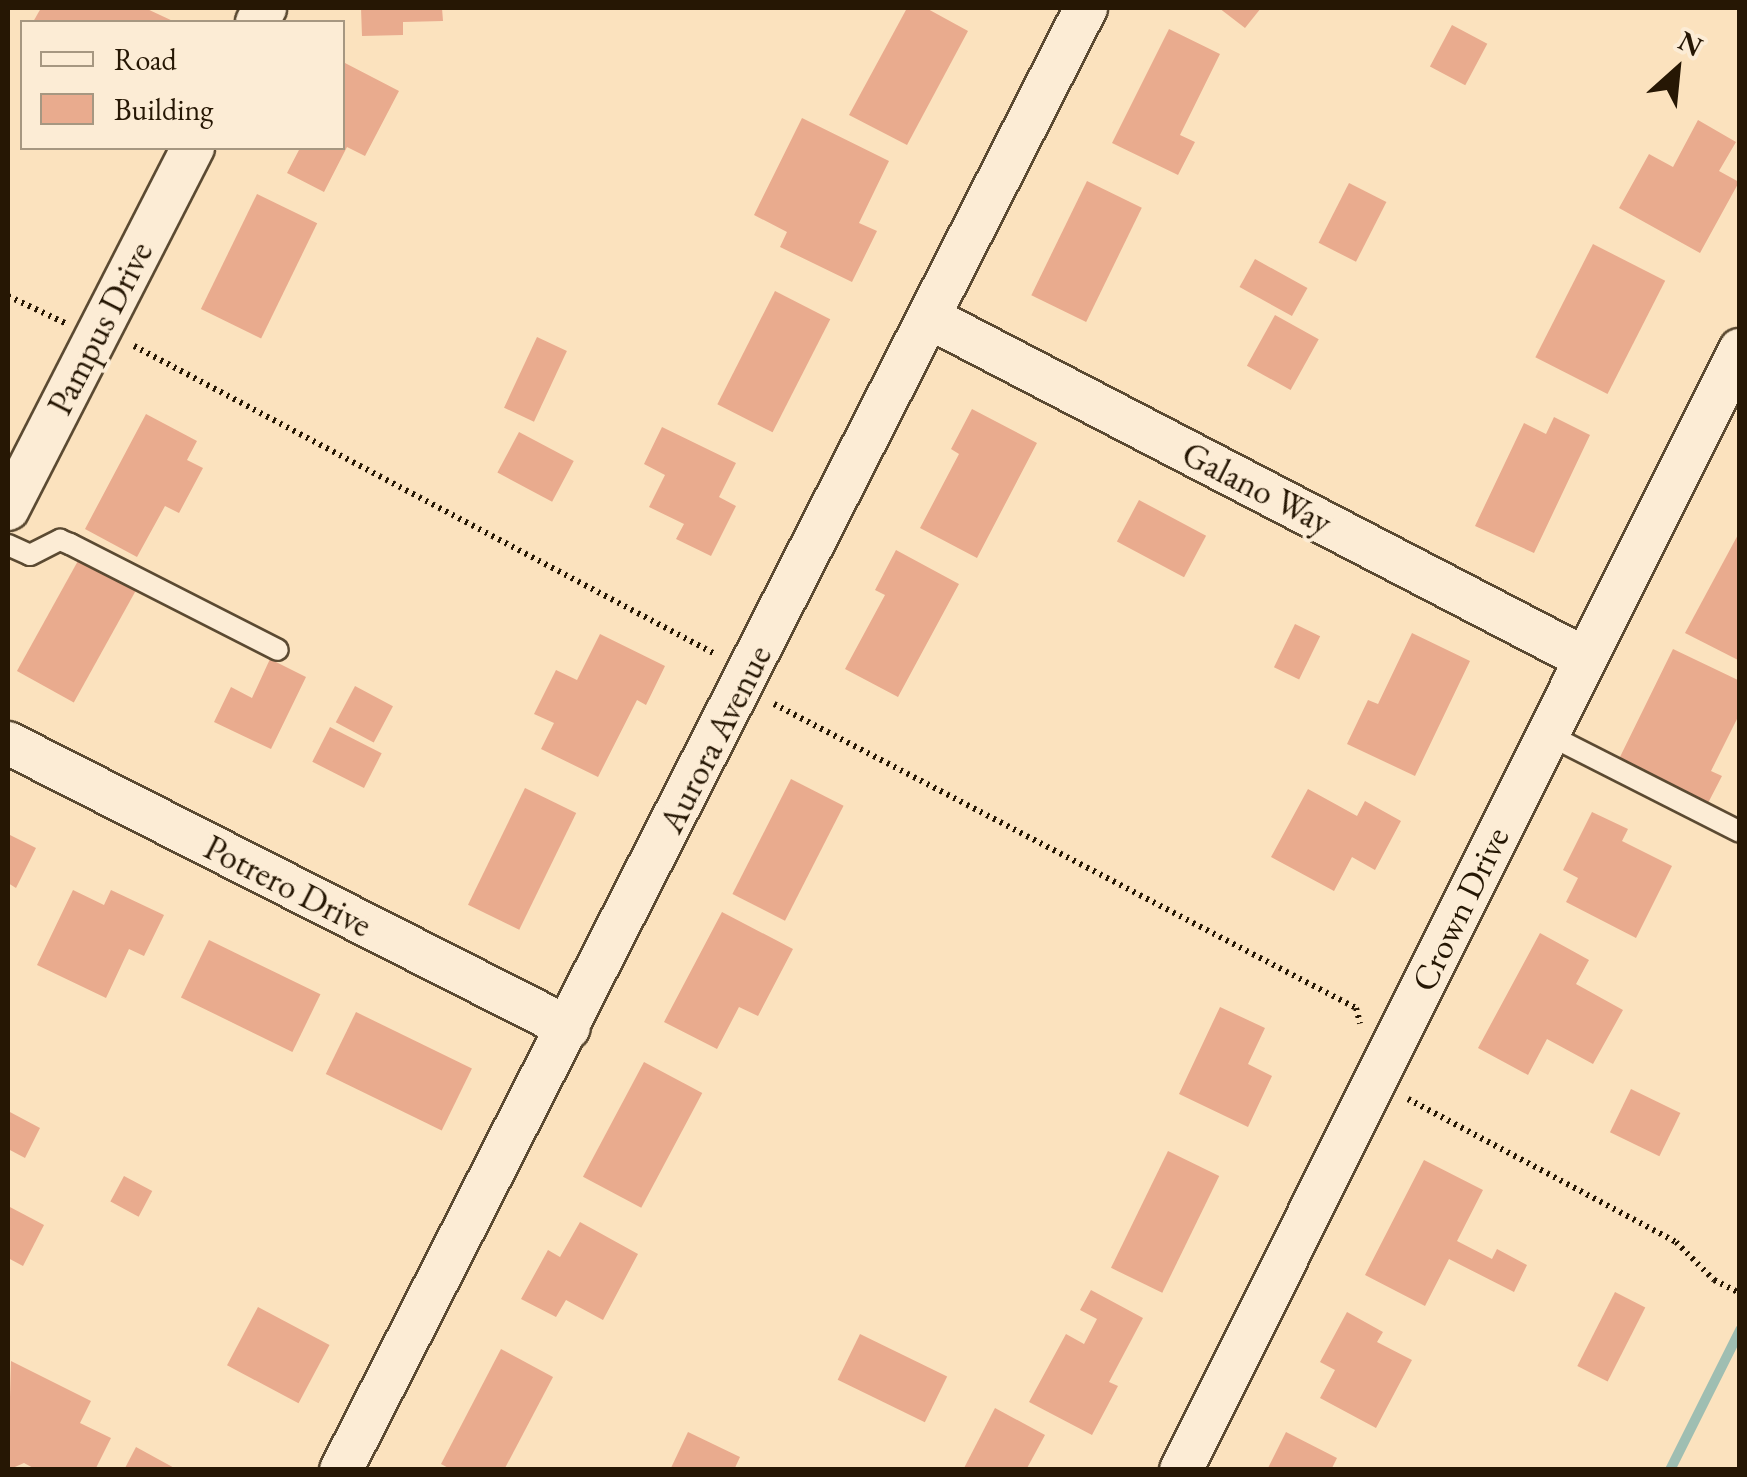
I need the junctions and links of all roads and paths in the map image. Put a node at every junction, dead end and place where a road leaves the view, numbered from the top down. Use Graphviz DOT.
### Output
graph roads {
  1 [pos="1086,8"];
  2 [pos="191,150"];
  3 [pos="8,296"];
  4 [pos="930,318"];
  5 [pos="96,334"];
  6 [pos="1740,350"];
  7 [pos="8,509"];
  8 [pos="8,545"];
  9 [pos="278,650"];
  10 [pos="1584,658"];
  11 [pos="745,680"];
  12 [pos="1547,734"];
  13 [pos="8,743"];
  14 [pos="1740,832"];
  15 [pos="569,1028"];
  16 [pos="1374,1081"];
  17 [pos="1740,1293"];
  18 [pos="341,1470"];
  19 [pos="1181,1470"];
  1 -- 4 [label="street, Aurora Avenue"];
  2 -- 5 [label="street, Pampus Drive"];
  3 -- 5 [label="path"];
  4 -- 10 [label="street, Galano Way"];
  4 -- 11 [label="street, Aurora Avenue"];
  5 -- 7 [label="street, Pampus Drive"];
  5 -- 11 [label="path"];
  6 -- 10 [label="street, Crown Drive"];
  8 -- 9 [label="lane"];
  10 -- 12 [label="street, Crown Drive"];
  11 -- 15 [label="street, Aurora Avenue"];
  11 -- 16 [label="path"];
  12 -- 14 [label="lane"];
  12 -- 16 [label="street, Crown Drive"];
  13 -- 15 [label="street, Potrero Drive"];
  15 -- 18 [label="street, Aurora Avenue"];
  16 -- 17 [label="path"];
  16 -- 19 [label="street, Crown Drive"];
}
